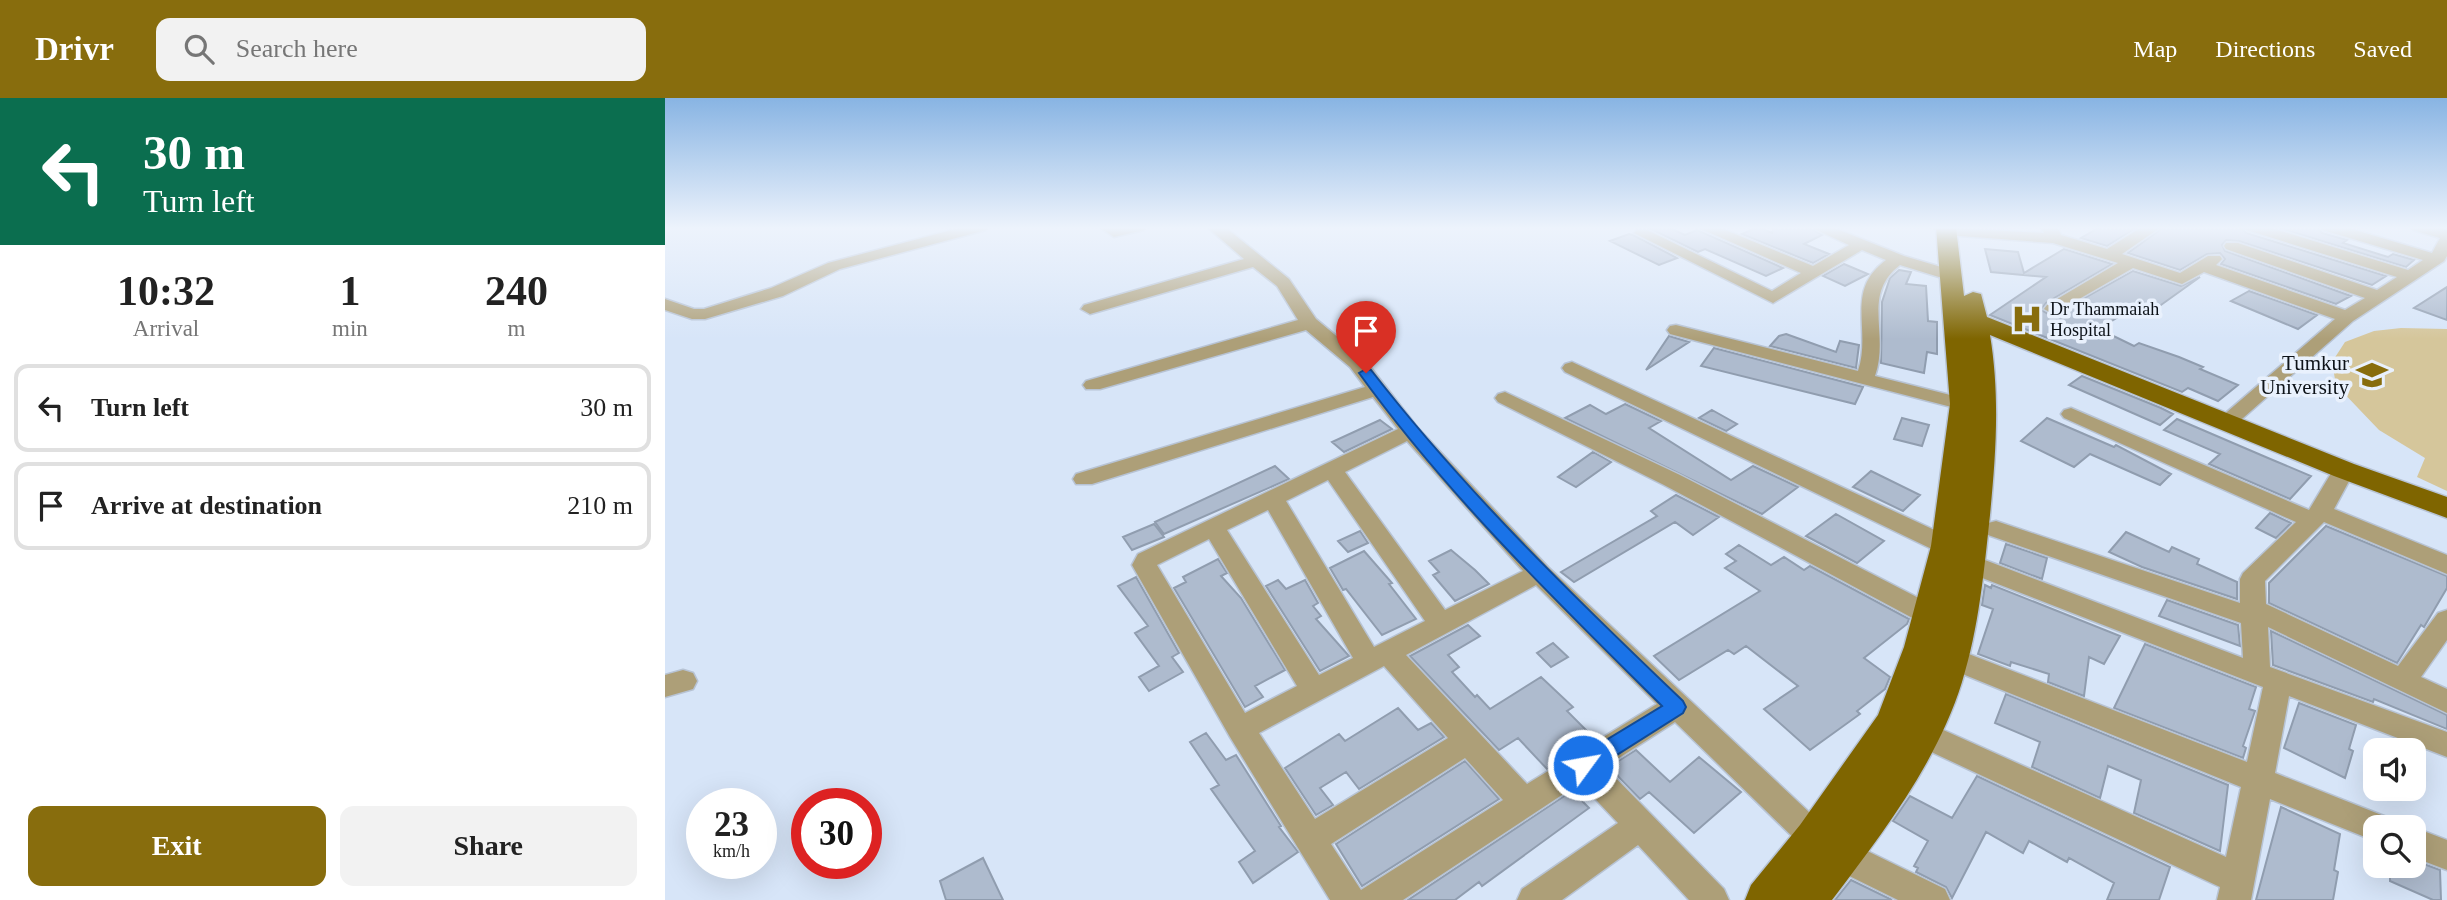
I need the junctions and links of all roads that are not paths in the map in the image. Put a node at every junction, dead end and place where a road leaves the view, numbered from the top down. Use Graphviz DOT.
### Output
graph roads {
  1 [pos="840,264"];
  2 [pos="1243,264"];
  3 [pos="1259,264"];
  4 [pos="1705,264"];
  5 [pos="1794,264"];
  6 [pos="1825,264"];
  7 [pos="1890,264"];
  8 [pos="1915,264"];
  9 [pos="1952,264"];
  10 [pos="1957,264"];
  11 [pos="2127,264"];
  12 [pos="2138,264"];
  13 [pos="2285,264"];
  14 [pos="2374,264"];
  15 [pos="2428,264"];
  16 [pos="2203,266"];
  17 [pos="1812,272"];
  18 [pos="1952,276"];
  19 [pos="2411,276"];
  20 [pos="2377,296"];
  21 [pos="665,304"];
  22 [pos="1090,309"];
  23 [pos="2053,310"];
  24 [pos="1965,317"];
  25 [pos="2347,317"];
  26 [pos="1309,323"];
  27 [pos="1677,330"];
  28 [pos="1572,368"];
  29 [pos="1864,380"];
  30 [pos="1093,385"];
  31 [pos="1379,389"];
  32 [pos="1505,398"];
  33 [pos="1963,404"];
  34 [pos="2071,414"];
  35 [pos="2227,422"];
  36 [pos="1410,430"];
  37 [pos="1332,469"];
  38 [pos="2344,470"];
  39 [pos="1084,479"];
  40 [pos="1273,499"];
  41 [pos="2447,508"];
  42 [pos="2316,516"];
  43 [pos="1214,528"];
  44 [pos="1996,529"];
  45 [pos="1958,555"];
  46 [pos="2447,565"];
  47 [pos="1539,573"];
  48 [pos="2254,613"];
  49 [pos="2447,620"];
  50 [pos="1441,624"];
  51 [pos="1935,640"];
  52 [pos="1378,657"];
  53 [pos="2268,678"];
  54 [pos="2403,681"];
  55 [pos="1314,691"];
  56 [pos="2447,702"];
  57 [pos="1676,707"];
  58 [pos="1240,729"];
  59 [pos="1920,733"];
  60 [pos="1468,741"];
  61 [pos="2447,745"];
  62 [pos="1583,765"];
  63 [pos="2260,780"];
  64 [pos="1525,803"];
  65 [pos="2363,822"];
  66 [pos="1640,825"];
  67 [pos="1310,840"];
  68 [pos="1828,847"];
  69 [pos="2426,847"];
  70 [pos="2447,855"];
  71 [pos="2236,889"];
  72 [pos="1349,900"];
  73 [pos="1374,900"];
  74 [pos="1534,900"];
  75 [pos="1712,900"];
  76 [pos="1767,900"];
  77 [pos="1805,900"];
  78 [pos="1933,900"];
  1 -- 21 [label="street"];
  2 -- 22 [label="street"];
  3 -- 26 [label="street"];
  4 -- 17 [label="street"];
  5 -- 17 [label="street"];
  6 -- 17 [label="street"];
  7 -- 29 [label="street"];
  8 -- 18 [label="street"];
  9 -- 18 [label="main road"];
  10 -- 24 [label="main road"];
  11 -- 23 [label="street"];
  12 -- 16 [label="street"];
  13 -- 20 [label="street"];
  14 -- 19 [label="street"];
  15 -- 19 [label="street"];
  16 -- 25 [label="street"];
  18 -- 24 [label="main road"];
  19 -- 20 [label="street"];
  20 -- 25 [label="street"];
  24 -- 33 [label="main road"];
  24 -- 35 [label="main road"];
  24 -- 45 [label="main road"];
  25 -- 35 [label="street"];
  26 -- 30 [label="street"];
  26 -- 31 [label="street"];
  27 -- 29 [label="street"];
  28 -- 45 [label="street"];
  29 -- 33 [label="street"];
  31 -- 36 [label="street"];
  31 -- 39 [label="street"];
  32 -- 51 [label="street"];
  33 -- 45 [label="main road"];
  34 -- 42 [label="street"];
  35 -- 38 [label="main road"];
  36 -- 37 [label="street"];
  36 -- 47 [label="street"];
  37 -- 40 [label="street"];
  37 -- 50 [label="street"];
  38 -- 41 [label="main road"];
  38 -- 42 [label="street"];
  40 -- 43 [label="street"];
  40 -- 52 [label="street"];
  42 -- 46 [label="street"];
  42 -- 48 [label="street"];
  43 -- 55 [label="street"];
  43 -- 58 [label="street"];
  44 -- 48 [label="street"];
  45 -- 51 [label="main road"];
  45 -- 51 [label="main road"];
  45 -- 53 [label="street"];
  47 -- 50 [label="street"];
  47 -- 57 [label="street"];
  48 -- 53 [label="street"];
  48 -- 54 [label="street"];
  49 -- 54 [label="street"];
  50 -- 52 [label="street"];
  51 -- 59 [label="main road"];
  51 -- 63 [label="street"];
  51 -- 68 [label="main road"];
  52 -- 55 [label="street"];
  52 -- 60 [label="street"];
  53 -- 61 [label="street"];
  53 -- 63 [label="street"];
  54 -- 56 [label="street"];
  55 -- 58 [label="street"];
  57 -- 62 [label="street"];
  57 -- 68 [label="street"];
  58 -- 67 [label="street"];
  59 -- 68 [label="main road"];
  59 -- 71 [label="street"];
  60 -- 64 [label="street"];
  60 -- 67 [label="street"];
  62 -- 64 [label="street"];
  62 -- 66 [label="street"];
  63 -- 65 [label="street"];
  63 -- 71 [label="street"];
  64 -- 73 [label="street"];
  66 -- 74 [label="street"];
  66 -- 75 [label="street"];
  67 -- 72 [label="street"];
  68 -- 76 [label="main road"];
  68 -- 77 [label="main road"];
  68 -- 78 [label="street"];
  69 -- 70 [label="street"];
}
